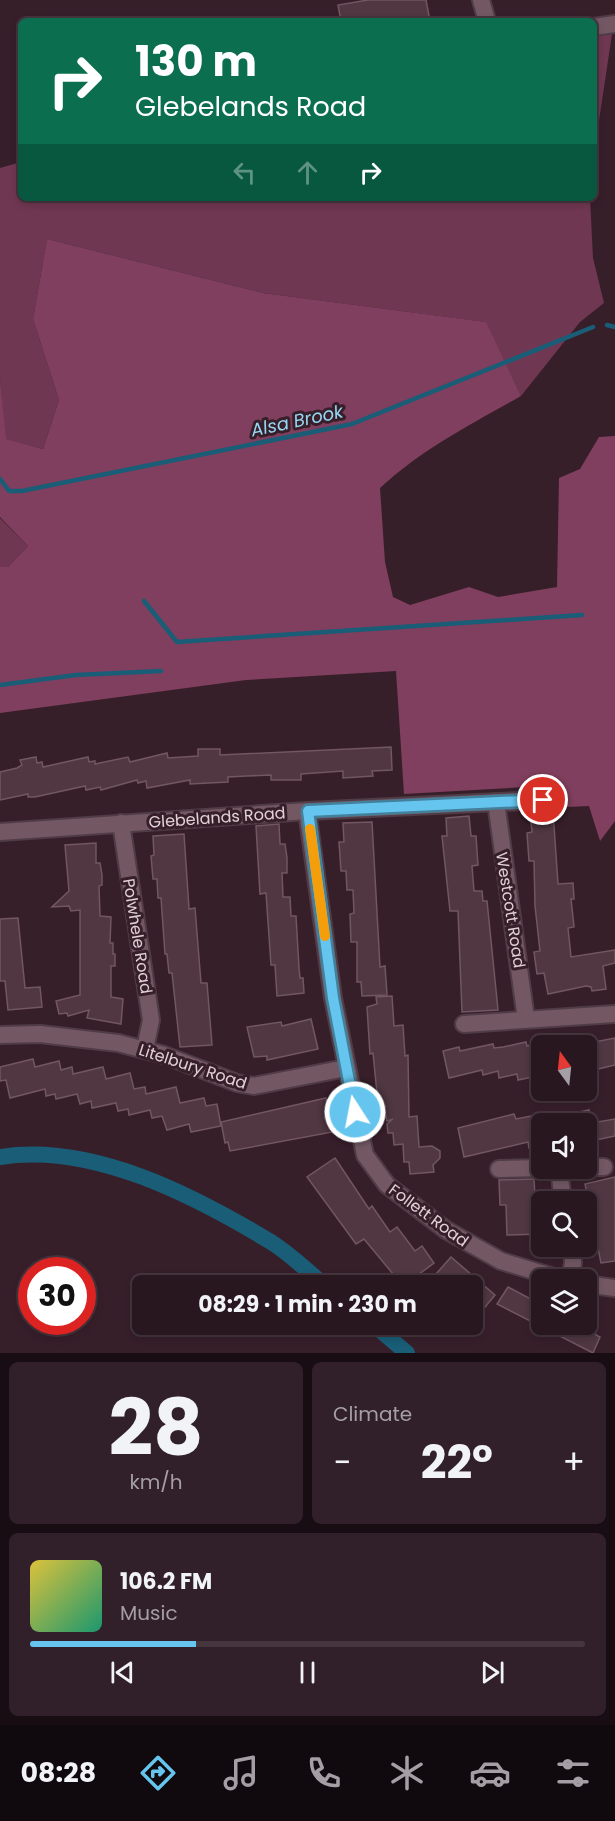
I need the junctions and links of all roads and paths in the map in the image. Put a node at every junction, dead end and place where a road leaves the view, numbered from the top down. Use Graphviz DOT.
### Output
graph roads {
  1 [pos="481,0"];
  2 [pos="486,18"];
  3 [pos="615,24"];
  4 [pos="597,27"];
  5 [pos="543,800"];
  6 [pos="496,802"];
  7 [pos="308,811"];
  8 [pos="121,823"];
  9 [pos="0,832"];
  10 [pos="615,1014"];
  11 [pos="526,1019"];
  12 [pos="464,1024"];
  13 [pos="1,1035"];
  14 [pos="145,1049"];
  15 [pos="346,1068"];
  16 [pos="597,1167"];
  17 [pos="604,1167"];
  18 [pos="531,1168"];
  19 [pos="499,1169"];
  20 [pos="531,1270"];
  21 [pos="597,1286"];
  22 [pos="615,1288"];
  1 -- 2 [label="street"];
  3 -- 4 [label="street"];
  5 -- 6 [label="street, Glebelands Road"];
  6 -- 7 [label="street, Glebelands Road"];
  6 -- 11 [label="street, Westcott Road"];
  7 -- 8 [label="street, Glebelands Road"];
  7 -- 15 [label="street, Follett Road"];
  8 -- 9 [label="street, Glebelands Road"];
  8 -- 14 [label="street, Polwhele Road"];
  10 -- 11 [label="street"];
  11 -- 12 [label="street"];
  13 -- 14 [label="street, Litelbury Road"];
  14 -- 15 [label="street, Litelbury Road"];
  15 -- 20 [label="street, Follett Road"];
  16 -- 17 [label="street"];
  18 -- 19 [label="street"];
  21 -- 22 [label="street"];
}
